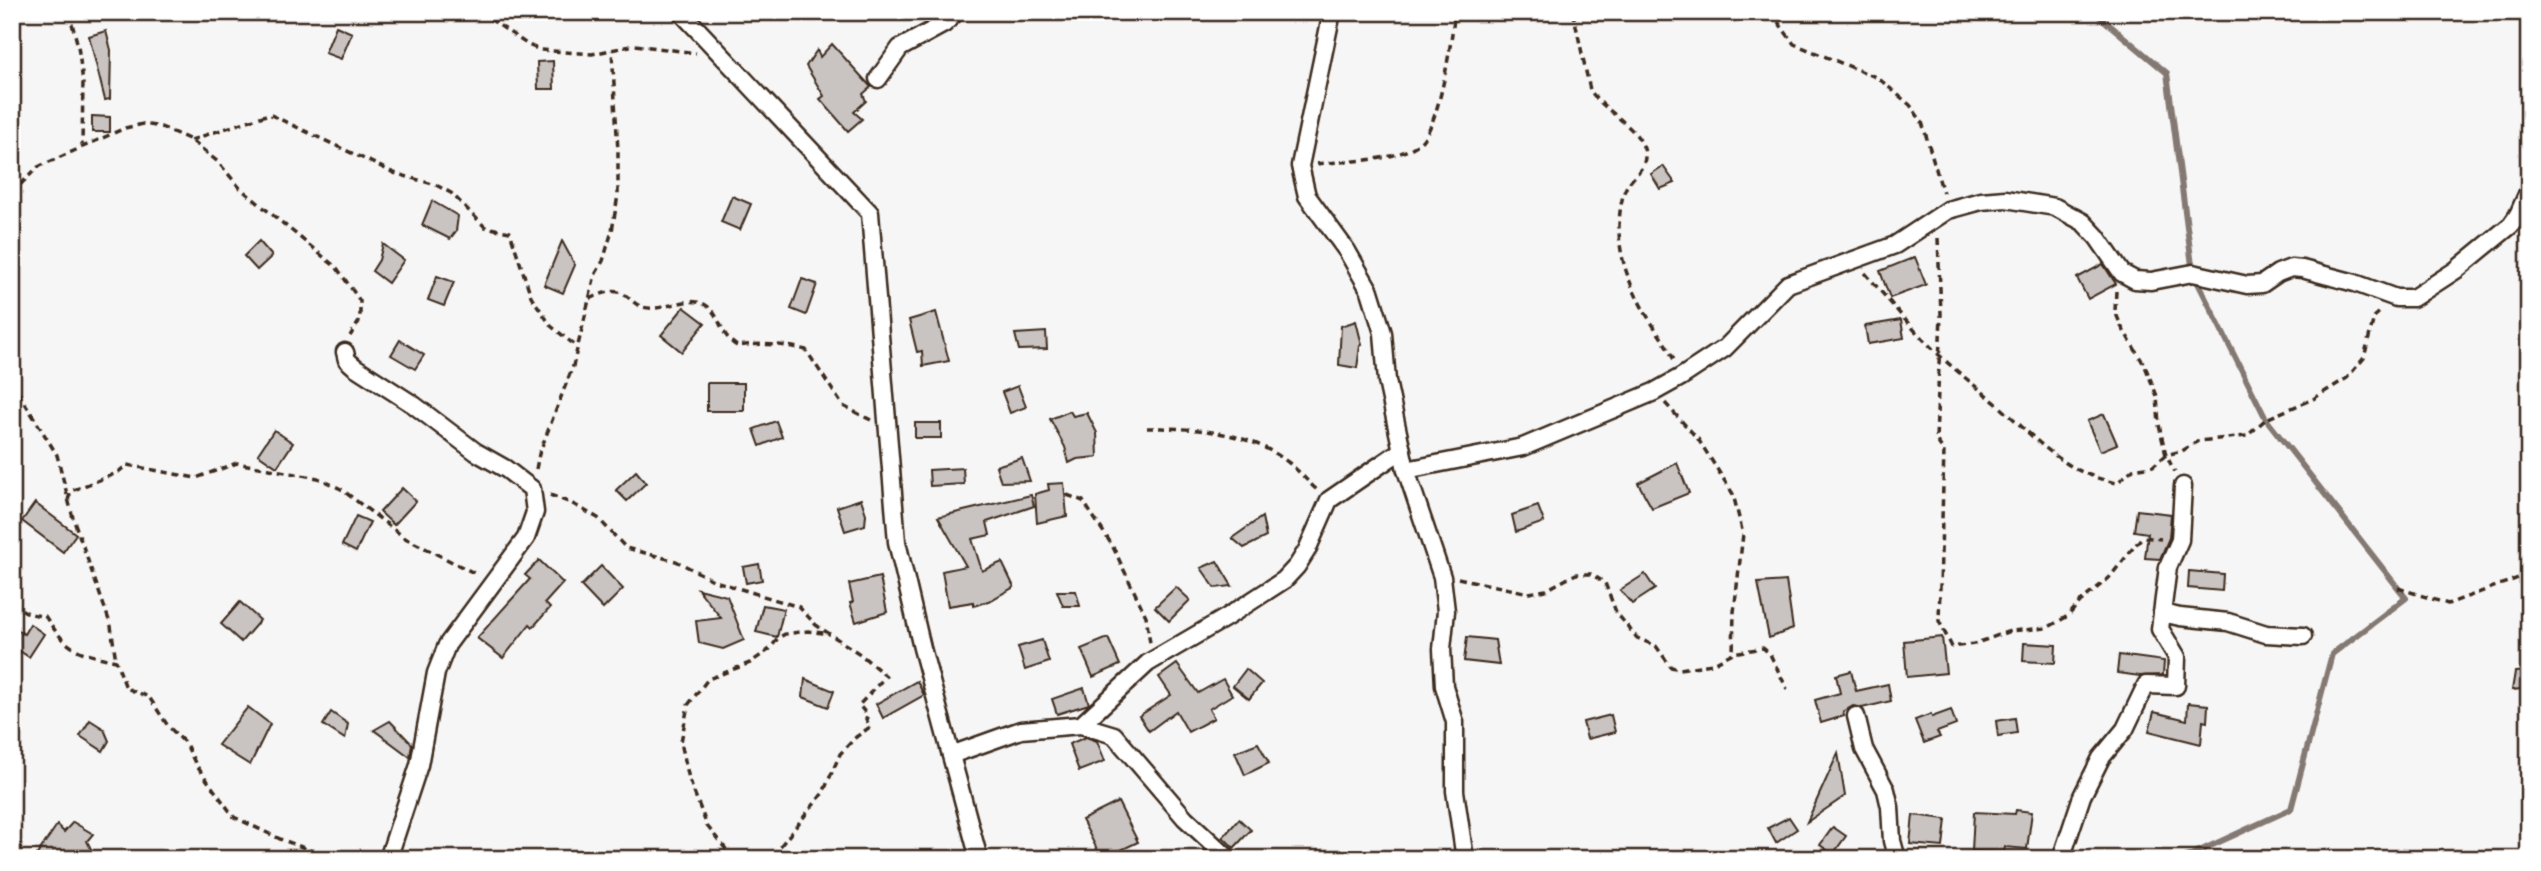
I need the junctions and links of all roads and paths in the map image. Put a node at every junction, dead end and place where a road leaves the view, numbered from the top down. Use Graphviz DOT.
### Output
graph roads {
  1 [pos="69,12"];
  2 [pos="480,12"];
  3 [pos="681,12"];
  4 [pos="956,12"];
  5 [pos="1332,12"];
  6 [pos="1455,12"];
  7 [pos="1573,12"];
  8 [pos="1771,12"];
  9 [pos="612,50"];
  10 [pos="722,56"];
  11 [pos="878,79"];
  12 [pos="191,140"];
  13 [pos="82,145"];
  14 [pos="1300,166"];
  15 [pos="2529,190"];
  16 [pos="12,193"];
  17 [pos="2524,212"];
  18 [pos="1941,215"];
  19 [pos="1854,260"];
  20 [pos="2122,273"];
  21 [pos="2396,298"];
  22 [pos="590,299"];
  23 [pos="577,347"];
  24 [pos="345,352"];
  25 [pos="1940,356"];
  26 [pos="1681,377"];
  27 [pos="12,382"];
  28 [pos="1654,392"];
  29 [pos="1147,428"];
  30 [pos="888,429"];
  31 [pos="1402,450"];
  32 [pos="2166,455"];
  33 [pos="1406,470"];
  34 [pos="2183,486"];
  35 [pos="532,489"];
  36 [pos="1067,495"];
  37 [pos="68,500"];
  38 [pos="1329,500"];
  39 [pos="2180,540"];
  40 [pos="2529,574"];
  41 [pos="1442,577"];
  42 [pos="492,582"];
  43 [pos="2398,588"];
  44 [pos="12,602"];
  45 [pos="2162,613"];
  46 [pos="832,634"];
  47 [pos="2303,636"];
  48 [pos="1733,653"];
  49 [pos="116,661"];
  50 [pos="1148,663"];
  51 [pos="1787,689"];
  52 [pos="1856,716"];
  53 [pos="1082,724"];
  54 [pos="951,755"];
  55 [pos="334,859"];
  56 [pos="388,859"];
  57 [pos="734,859"];
  58 [pos="770,859"];
  59 [pos="979,859"];
  60 [pos="1229,859"];
  61 [pos="1465,859"];
  62 [pos="1897,859"];
  63 [pos="2061,859"];
  1 -- 13 [label="path"];
  2 -- 9 [label="path"];
  3 -- 10 [label="street"];
  4 -- 11 [label="street"];
  5 -- 14 [label="street"];
  6 -- 14 [label="path"];
  7 -- 26 [label="path"];
  8 -- 18 [label="path"];
  9 -- 10 [label="path"];
  9 -- 22 [label="path"];
  10 -- 30 [label="street"];
  12 -- 13 [label="path"];
  12 -- 23 [label="path"];
  12 -- 24 [label="path"];
  13 -- 16 [label="path"];
  14 -- 31 [label="street"];
  15 -- 17 [label="street"];
  17 -- 21 [label="street"];
  18 -- 19 [label="street"];
  18 -- 20 [label="street"];
  18 -- 25 [label="path"];
  19 -- 25 [label="path"];
  19 -- 26 [label="street"];
  20 -- 21 [label="street"];
  20 -- 32 [label="path"];
  21 -- 32 [label="path"];
  22 -- 23 [label="path"];
  22 -- 30 [label="path"];
  23 -- 35 [label="path"];
  24 -- 35 [label="street"];
  25 -- 32 [label="path"];
  25 -- 39 [label="path"];
  26 -- 28 [label="street"];
  27 -- 37 [label="path"];
  28 -- 33 [label="street"];
  28 -- 48 [label="path"];
  29 -- 38 [label="path"];
  30 -- 54 [label="street"];
  31 -- 33 [label="street"];
  31 -- 38 [label="street"];
  32 -- 34 [label="path"];
  33 -- 41 [label="street"];
  34 -- 39 [label="street"];
  35 -- 42 [label="street"];
  35 -- 46 [label="path"];
  36 -- 50 [label="path"];
  37 -- 42 [label="path"];
  37 -- 49 [label="path"];
  38 -- 50 [label="street"];
  39 -- 45 [label="street"];
  40 -- 43 [label="path"];
  41 -- 48 [label="path"];
  41 -- 61 [label="street"];
  42 -- 56 [label="street"];
  44 -- 49 [label="path"];
  45 -- 47 [label="street"];
  45 -- 63 [label="street"];
  46 -- 57 [label="path"];
  46 -- 58 [label="path"];
  48 -- 51 [label="path"];
  49 -- 55 [label="path"];
  50 -- 53 [label="street"];
  52 -- 62 [label="street"];
  53 -- 54 [label="street"];
  53 -- 60 [label="street"];
  54 -- 59 [label="street"];
}
